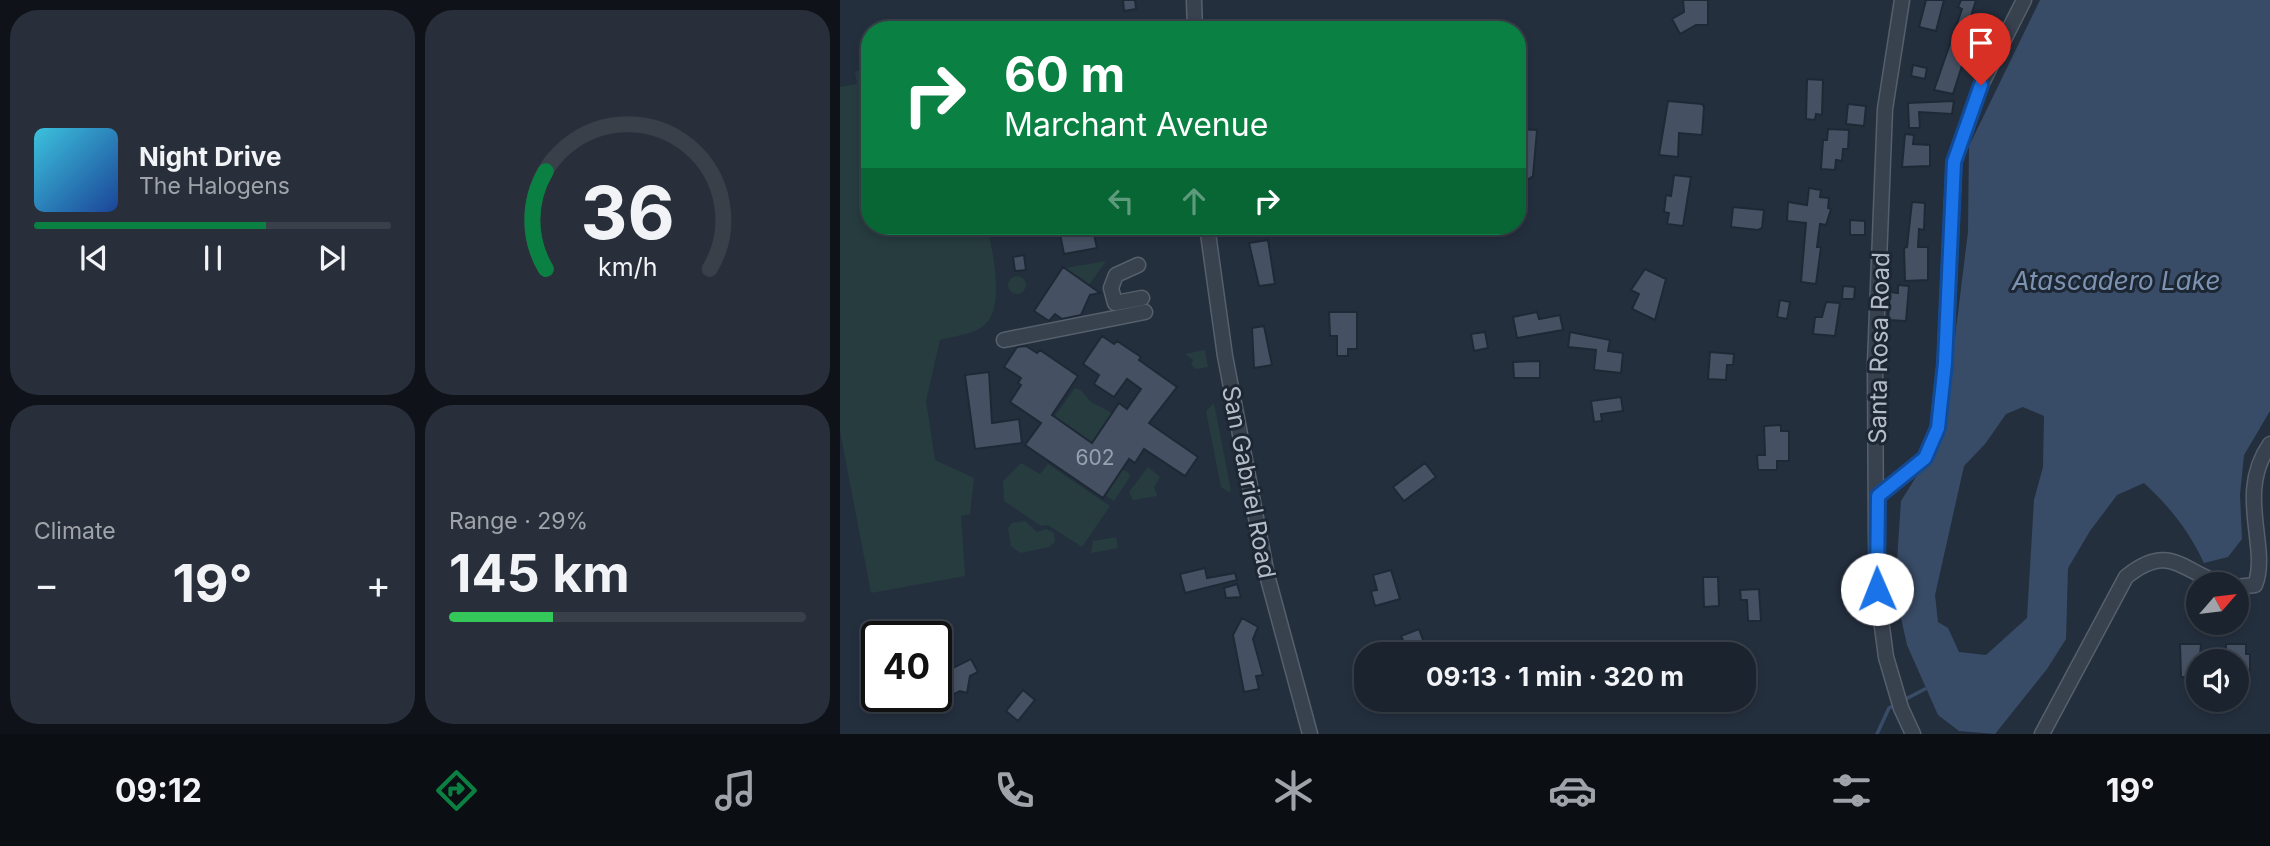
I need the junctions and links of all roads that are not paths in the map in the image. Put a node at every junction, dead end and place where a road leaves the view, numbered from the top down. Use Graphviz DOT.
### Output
graph roads {
  1 [pos="1194,0"];
  2 [pos="1902,0"];
  3 [pos="2024,0"];
  4 [pos="1195,21"];
  5 [pos="1208,235"];
  6 [pos="1138,265"];
  7 [pos="1004,340"];
  8 [pos="2270,444"];
  9 [pos="1878,496"];
  10 [pos="2198,572"];
  11 [pos="2249,586"];
  12 [pos="1310,734"];
  13 [pos="1913,734"];
  14 [pos="2042,734"];
  1 -- 4 [label="street"];
  2 -- 9 [label="street, Santa Rosa Road"];
  3 -- 9 [label="street"];
  5 -- 12 [label="street, San Gabriel Road"];
  6 -- 7 [label="street"];
  8 -- 11 [label="street"];
  9 -- 13 [label="street, Santa Rosa Road"];
  10 -- 14 [label="street"];
}
